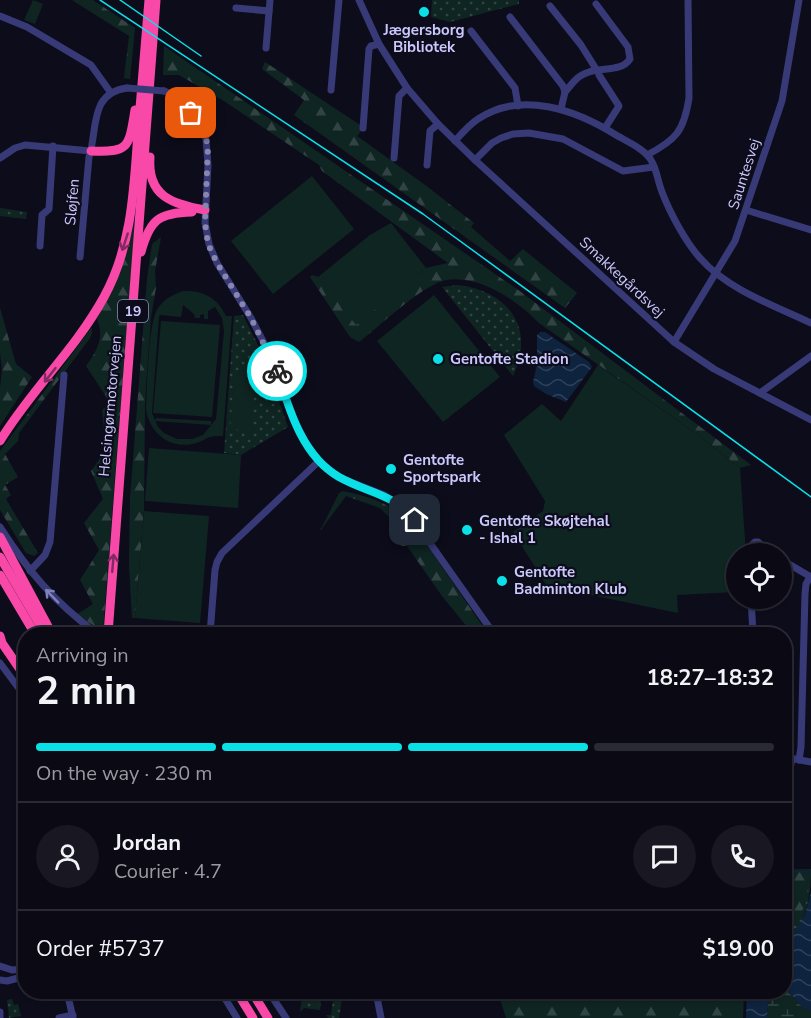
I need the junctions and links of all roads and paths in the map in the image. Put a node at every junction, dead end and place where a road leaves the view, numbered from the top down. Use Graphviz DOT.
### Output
graph roads {
  1 [pos="148,0"];
  2 [pos="156,0"];
  3 [pos="270,0"];
  4 [pos="339,0"];
  5 [pos="359,0"];
  6 [pos="688,0"];
  7 [pos="799,0"];
  8 [pos="596,4"];
  9 [pos="550,6"];
  10 [pos="236,8"];
  11 [pos="269,11"];
  12 [pos="0,16"];
  13 [pos="510,17"];
  14 [pos="471,32"];
  15 [pos="379,44"];
  16 [pos="266,48"];
  17 [pos="144,59"];
  18 [pos="597,72"];
  19 [pos="407,88"];
  20 [pos="331,90"];
  21 [pos="565,92"];
  22 [pos="111,93"];
  23 [pos="149,94"];
  24 [pos="518,106"];
  25 [pos="561,109"];
  26 [pos="438,124"];
  27 [pos="363,128"];
  28 [pos="605,128"];
  29 [pos="455,141"];
  30 [pos="53,146"];
  31 [pos="91,151"];
  32 [pos="646,155"];
  33 [pos="0,158"];
  34 [pos="394,158"];
  35 [pos="475,160"];
  36 [pos="428,165"];
  37 [pos="654,167"];
  38 [pos="205,210"];
  39 [pos="746,210"];
  40 [pos="811,230"];
  41 [pos="40,246"];
  42 [pos="80,257"];
  43 [pos="136,272"];
  44 [pos="716,274"];
  45 [pos="811,323"];
  46 [pos="674,342"];
  47 [pos="811,356"];
  48 [pos="64,375"];
  49 [pos="759,393"];
  50 [pos="811,420"];
  51 [pos="0,441"];
  52 [pos="319,461"];
  53 [pos="0,527"];
  54 [pos="0,537"];
  55 [pos="0,557"];
  56 [pos="792,566"];
  57 [pos="30,571"];
  58 [pos="0,575"];
  59 [pos="811,577"];
  60 [pos="752,609"];
  61 [pos="31,627"];
  62 [pos="41,627"];
  63 [pos="48,627"];
  64 [pos="87,627"];
  65 [pos="108,627"];
  66 [pos="211,627"];
  67 [pos="489,627"];
  68 [pos="753,627"];
  69 [pos="0,634"];
  70 [pos="18,658"];
  71 [pos="0,663"];
  72 [pos="18,666"];
  73 [pos="18,687"];
  74 [pos="792,759"];
  75 [pos="811,762"];
  76 [pos="0,966"];
  77 [pos="18,970"];
  78 [pos="18,972"];
  79 [pos="0,974"];
  80 [pos="18,978"];
  81 [pos="3,981"];
  82 [pos="0,989"];
  83 [pos="69,999"];
  84 [pos="225,999"];
  85 [pos="241,999"];
  86 [pos="256,999"];
  87 [pos="274,999"];
  88 [pos="377,999"];
  89 [pos="0,1012"];
  90 [pos="73,1016"];
  91 [pos="0,1017"];
  92 [pos="59,1018"];
  93 [pos="237,1018"];
  94 [pos="253,1018"];
  95 [pos="268,1018"];
  96 [pos="286,1018"];
  97 [pos="381,1018"];
  1 -- 17 [label="highway, Helsingørmotorvejen / 19"];
  2 -- 23 [label="highway, Helsingørmotorvejen / 19"];
  3 -- 11 [label="street"];
  4 -- 20 [label="street"];
  5 -- 15 [label="street, Smakkegårdsvej"];
  6 -- 32 [label="street"];
  7 -- 39 [label="street, Sauntesvej"];
  8 -- 18 [label="street"];
  9 -- 18 [label="street"];
  10 -- 11 [label="street"];
  11 -- 16 [label="street"];
  12 -- 22 [label="street"];
  13 -- 21 [label="street"];
  14 -- 24 [label="street"];
  15 -- 19 [label="street, Smakkegårdsvej"];
  15 -- 27 [label="street"];
  17 -- 31 [label="highway"];
  17 -- 51 [label="highway, Helsingørmotorvejen / 19, one-way"];
  18 -- 21 [label="street"];
  18 -- 28 [label="street"];
  19 -- 26 [label="street, Smakkegårdsvej"];
  19 -- 34 [label="street"];
  21 -- 25 [label="street"];
  22 -- 31 [label="street, Sløjfen"];
  22 -- 38 [label="street, bridge"];
  23 -- 38 [label="highway"];
  23 -- 43 [label="highway, Helsingørmotorvejen / 19"];
  24 -- 25 [label="street"];
  24 -- 29 [label="street"];
  25 -- 28 [label="street"];
  26 -- 29 [label="street, Smakkegårdsvej"];
  26 -- 36 [label="street"];
  28 -- 32 [label="street"];
  29 -- 35 [label="street, Smakkegårdsvej"];
  30 -- 31 [label="street"];
  30 -- 33 [label="street"];
  30 -- 41 [label="street"];
  31 -- 42 [label="street, Sløjfen"];
  32 -- 37 [label="street"];
  35 -- 37 [label="street"];
  35 -- 46 [label="street, Smakkegårdsvej"];
  37 -- 44 [label="street"];
  38 -- 43 [label="highway"];
  38 -- 52 [label="street"];
  39 -- 40 [label="street"];
  39 -- 44 [label="street, Sauntesvej"];
  65 -- 43 [label="highway, Helsingørmotorvejen / 19, one-way"];
  44 -- 45 [label="street"];
  44 -- 46 [label="street, Sauntesvej"];
  46 -- 49 [label="street, Smakkegårdsvej"];
  47 -- 49 [label="street"];
  48 -- 57 [label="street"];
  49 -- 50 [label="street, Smakkegårdsvej"];
  52 -- 66 [label="street"];
  52 -- 67 [label="street"];
  53 -- 57 [label="street"];
  54 -- 63 [label="highway"];
  55 -- 62 [label="highway"];
  56 -- 59 [label="street"];
  64 -- 57 [label="street, one-way"];
  58 -- 61 [label="highway"];
  59 -- 74 [label="street"];
  60 -- 68 [label="street"];
  69 -- 70 [label="highway"];
  69 -- 72 [label="highway"];
  71 -- 73 [label="street"];
  74 -- 75 [label="street"];
  76 -- 77 [label="street"];
  78 -- 79 [label="street"];
  80 -- 81 [label="street"];
  81 -- 82 [label="street"];
  83 -- 90 [label="street"];
  84 -- 93 [label="street"];
  85 -- 94 [label="highway"];
  86 -- 95 [label="highway"];
  87 -- 96 [label="street"];
  88 -- 97 [label="street"];
  89 -- 91 [label="street"];
  90 -- 92 [label="street"];
}
